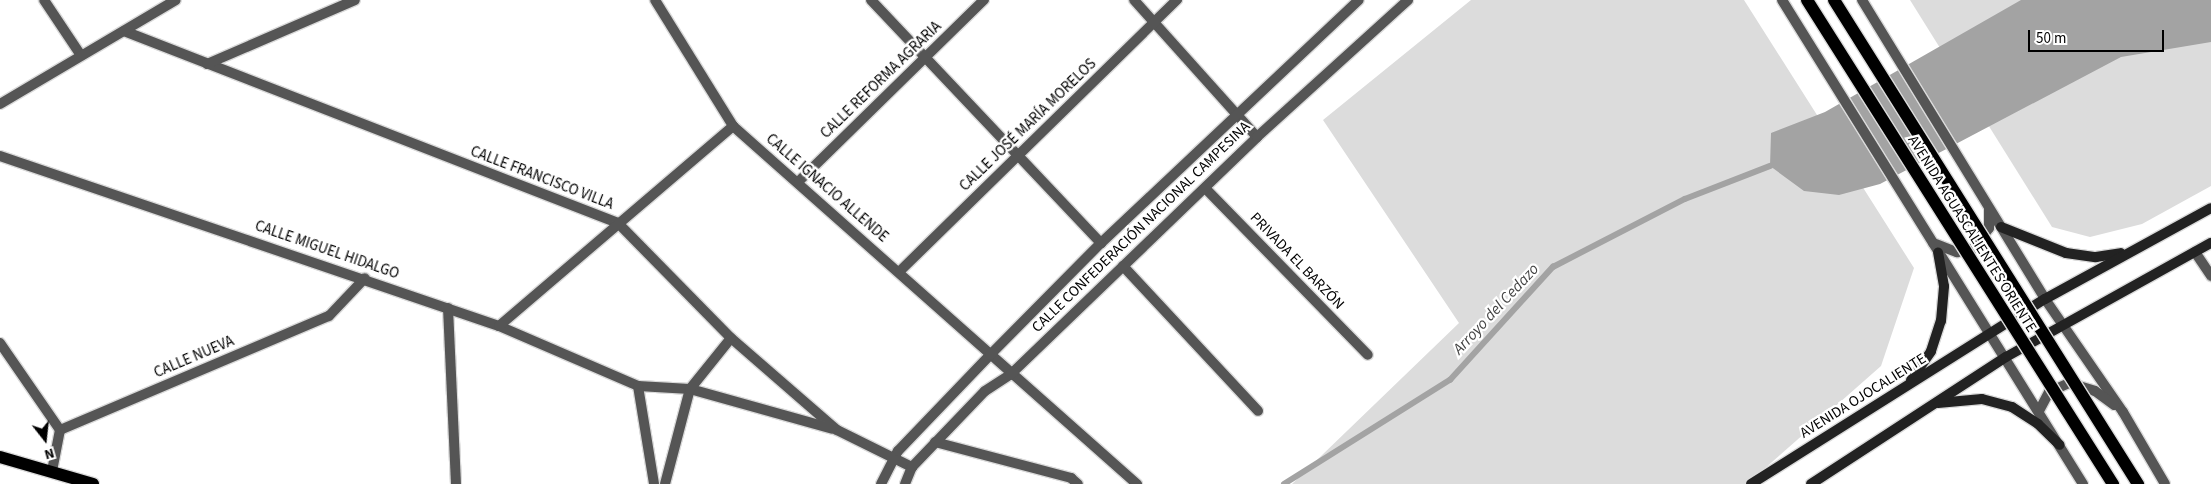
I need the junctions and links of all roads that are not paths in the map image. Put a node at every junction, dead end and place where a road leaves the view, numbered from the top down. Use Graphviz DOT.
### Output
graph roads {
  1 [pos="44,0"];
  2 [pos="176,0"];
  3 [pos="355,0"];
  4 [pos="655,0"];
  5 [pos="871,0"];
  6 [pos="984,0"];
  7 [pos="1134,0"];
  8 [pos="1177,0"];
  9 [pos="1359,0"];
  10 [pos="1408,0"];
  11 [pos="1782,0"];
  12 [pos="1807,0"];
  13 [pos="1834,0"];
  14 [pos="1862,0"];
  15 [pos="1154,22"];
  16 [pos="124,31"];
  17 [pos="80,54"];
  18 [pos="923,58"];
  19 [pos="207,64"];
  20 [pos="0,104"];
  21 [pos="1238,116"];
  22 [pos="733,126"];
  23 [pos="1257,137"];
  24 [pos="0,156"];
  25 [pos="1017,156"];
  26 [pos="798,181"];
  27 [pos="1205,188"];
  28 [pos="1987,204"];
  29 [pos="2211,208"];
  30 [pos="618,223"];
  31 [pos="2001,227"];
  32 [pos="1928,237"];
  33 [pos="1101,243"];
  34 [pos="2211,243"];
  35 [pos="2140,246"];
  36 [pos="2195,252"];
  37 [pos="1938,253"];
  38 [pos="1123,266"];
  39 [pos="900,271"];
  40 [pos="2211,276"];
  41 [pos="365,278"];
  42 [pos="2045,299"];
  43 [pos="448,308"];
  44 [pos="2061,324"];
  45 [pos="499,326"];
  46 [pos="1990,333"];
  47 [pos="731,338"];
  48 [pos="0,343"];
  49 [pos="990,355"];
  50 [pos="1368,355"];
  51 [pos="2006,357"];
  52 [pos="1010,375"];
  53 [pos="638,386"];
  54 [pos="690,389"];
  55 [pos="1902,390"];
  56 [pos="1925,407"];
  57 [pos="1258,411"];
  58 [pos="2039,411"];
  59 [pos="2123,412"];
  60 [pos="60,430"];
  61 [pos="837,430"];
  62 [pos="935,442"];
  63 [pos="2060,445"];
  64 [pos="0,457"];
  65 [pos="895,457"];
  66 [pos="912,468"];
  67 [pos="52,471"];
  68 [pos="93,484"];
  69 [pos="456,484"];
  70 [pos="654,484"];
  71 [pos="665,484"];
  72 [pos="881,484"];
  73 [pos="905,484"];
  74 [pos="1078,484"];
  75 [pos="1137,484"];
  76 [pos="1751,484"];
  77 [pos="1811,484"];
  78 [pos="2083,484"];
  79 [pos="2113,484"];
  80 [pos="2138,484"];
  81 [pos="2165,484"];
  1 -- 17 [label="street"];
  2 -- 16 [label="street"];
  3 -- 19 [label="street"];
  4 -- 22 [label="street, CALLE IGNACIO ALLENDE"];
  5 -- 18 [label="street"];
  6 -- 18 [label="street, CALLE REFORMA AGRARIA"];
  7 -- 15 [label="street"];
  8 -- 15 [label="street, CALLE JOSÉ MARÍA MORELOS"];
  9 -- 21 [label="street, CALLE CONFEDERACIÓN NACIONAL CAMPESINA"];
  10 -- 23 [label="street, CALLE CONFEDERACIÓN NACIONAL CAMPESINA"];
  11 -- 32 [label="street"];
  12 -- 79 [label="main road, AVENIDA AGUASCALIENTES ORIENTE, bridge"];
  13 -- 80 [label="main road, AVENIDA AGUASCALIENTES ORIENTE, bridge"];
  14 -- 28 [label="street, AVENIDA AGUASCALIENTES ORIENTE"];
  15 -- 21 [label="street"];
  15 -- 25 [label="street, CALLE JOSÉ MARÍA MORELOS"];
  16 -- 17 [label="street"];
  16 -- 19 [label="street, CALLE FRANCISCO VILLA"];
  17 -- 20 [label="street"];
  18 -- 25 [label="street"];
  18 -- 26 [label="street, CALLE REFORMA AGRARIA"];
  19 -- 30 [label="street, CALLE FRANCISCO VILLA"];
  21 -- 23 [label="street"];
  21 -- 33 [label="street, CALLE CONFEDERACIÓN NACIONAL CAMPESINA"];
  22 -- 26 [label="street, CALLE IGNACIO ALLENDE"];
  22 -- 30 [label="street"];
  23 -- 27 [label="street, CALLE CONFEDERACIÓN NACIONAL CAMPESINA"];
  24 -- 41 [label="street, CALLE MIGUEL HIDALGO"];
  25 -- 33 [label="street"];
  25 -- 39 [label="street, CALLE JOSÉ MARÍA MORELOS"];
  26 -- 39 [label="street, CALLE IGNACIO ALLENDE"];
  27 -- 38 [label="street, CALLE CONFEDERACIÓN NACIONAL CAMPESINA"];
  27 -- 50 [label="street, PRIVADA EL BARZÓN"];
  28 -- 31 [label="street, AVENIDA AGUASCALIENTES ORIENTE"];
  28 -- 32 [label="street"];
  29 -- 35 [label="main road"];
  30 -- 45 [label="street"];
  30 -- 47 [label="street, CALLE FRANCISCO VILLA"];
  31 -- 35 [label="main road"];
  31 -- 42 [label="street, AVENIDA AGUASCALIENTES ORIENTE"];
  32 -- 37 [label="street"];
  33 -- 49 [label="street, CALLE CONFEDERACIÓN NACIONAL CAMPESINA"];
  34 -- 36 [label="main road"];
  35 -- 42 [label="main road, AVENIDA OJOCALIENTE"];
  36 -- 40 [label="street"];
  36 -- 44 [label="main road"];
  37 -- 46 [label="street"];
  37 -- 55 [label="main road"];
  38 -- 52 [label="street, CALLE CONFEDERACIÓN NACIONAL CAMPESINA"];
  38 -- 57 [label="street"];
  39 -- 49 [label="street, CALLE IGNACIO ALLENDE"];
  41 -- 43 [label="street, CALLE MIGUEL HIDALGO"];
  41 -- 60 [label="street, CALLE NUEVA"];
  42 -- 44 [label="street, AVENIDA AGUASCALIENTES ORIENTE"];
  42 -- 46 [label="main road, AVENIDA OJOCALIENTE"];
  43 -- 45 [label="street, CALLE MIGUEL HIDALGO"];
  43 -- 69 [label="street"];
  44 -- 51 [label="main road"];
  44 -- 59 [label="street, AVENIDA AGUASCALIENTES ORIENTE"];
  45 -- 53 [label="street, CALLE MIGUEL HIDALGO"];
  46 -- 51 [label="street"];
  46 -- 55 [label="main road, AVENIDA OJOCALIENTE"];
  47 -- 54 [label="street"];
  47 -- 61 [label="street, CALLE FRANCISCO VILLA"];
  48 -- 60 [label="street"];
  49 -- 52 [label="street, CALLE IGNACIO ALLENDE"];
  49 -- 65 [label="street, CALLE CONFEDERACIÓN NACIONAL CAMPESINA"];
  51 -- 56 [label="main road"];
  51 -- 58 [label="street"];
  52 -- 62 [label="street, CALLE CONFEDERACIÓN NACIONAL CAMPESINA"];
  52 -- 75 [label="street, CALLE IGNACIO ALLENDE"];
  53 -- 54 [label="street, CALLE MIGUEL HIDALGO"];
  53 -- 70 [label="street"];
  54 -- 61 [label="street, CALLE MIGUEL HIDALGO"];
  54 -- 71 [label="street"];
  55 -- 76 [label="main road, AVENIDA OJOCALIENTE"];
  56 -- 63 [label="main road"];
  56 -- 77 [label="main road"];
  58 -- 59 [label="street"];
  58 -- 63 [label="street"];
  59 -- 81 [label="street, AVENIDA AGUASCALIENTES ORIENTE"];
  60 -- 67 [label="street"];
  61 -- 65 [label="street, CALLE FRANCISCO VILLA"];
  62 -- 66 [label="street, CALLE CONFEDERACIÓN NACIONAL CAMPESINA"];
  62 -- 74 [label="street"];
  63 -- 78 [label="street"];
  64 -- 67 [label="main road"];
  65 -- 66 [label="street, CALLE FRANCISCO VILLA"];
  65 -- 72 [label="street, CALLE CONFEDERACIÓN NACIONAL CAMPESINA"];
  66 -- 73 [label="street, CALLE CONFEDERACIÓN NACIONAL CAMPESINA"];
  67 -- 68 [label="main road"];
}
